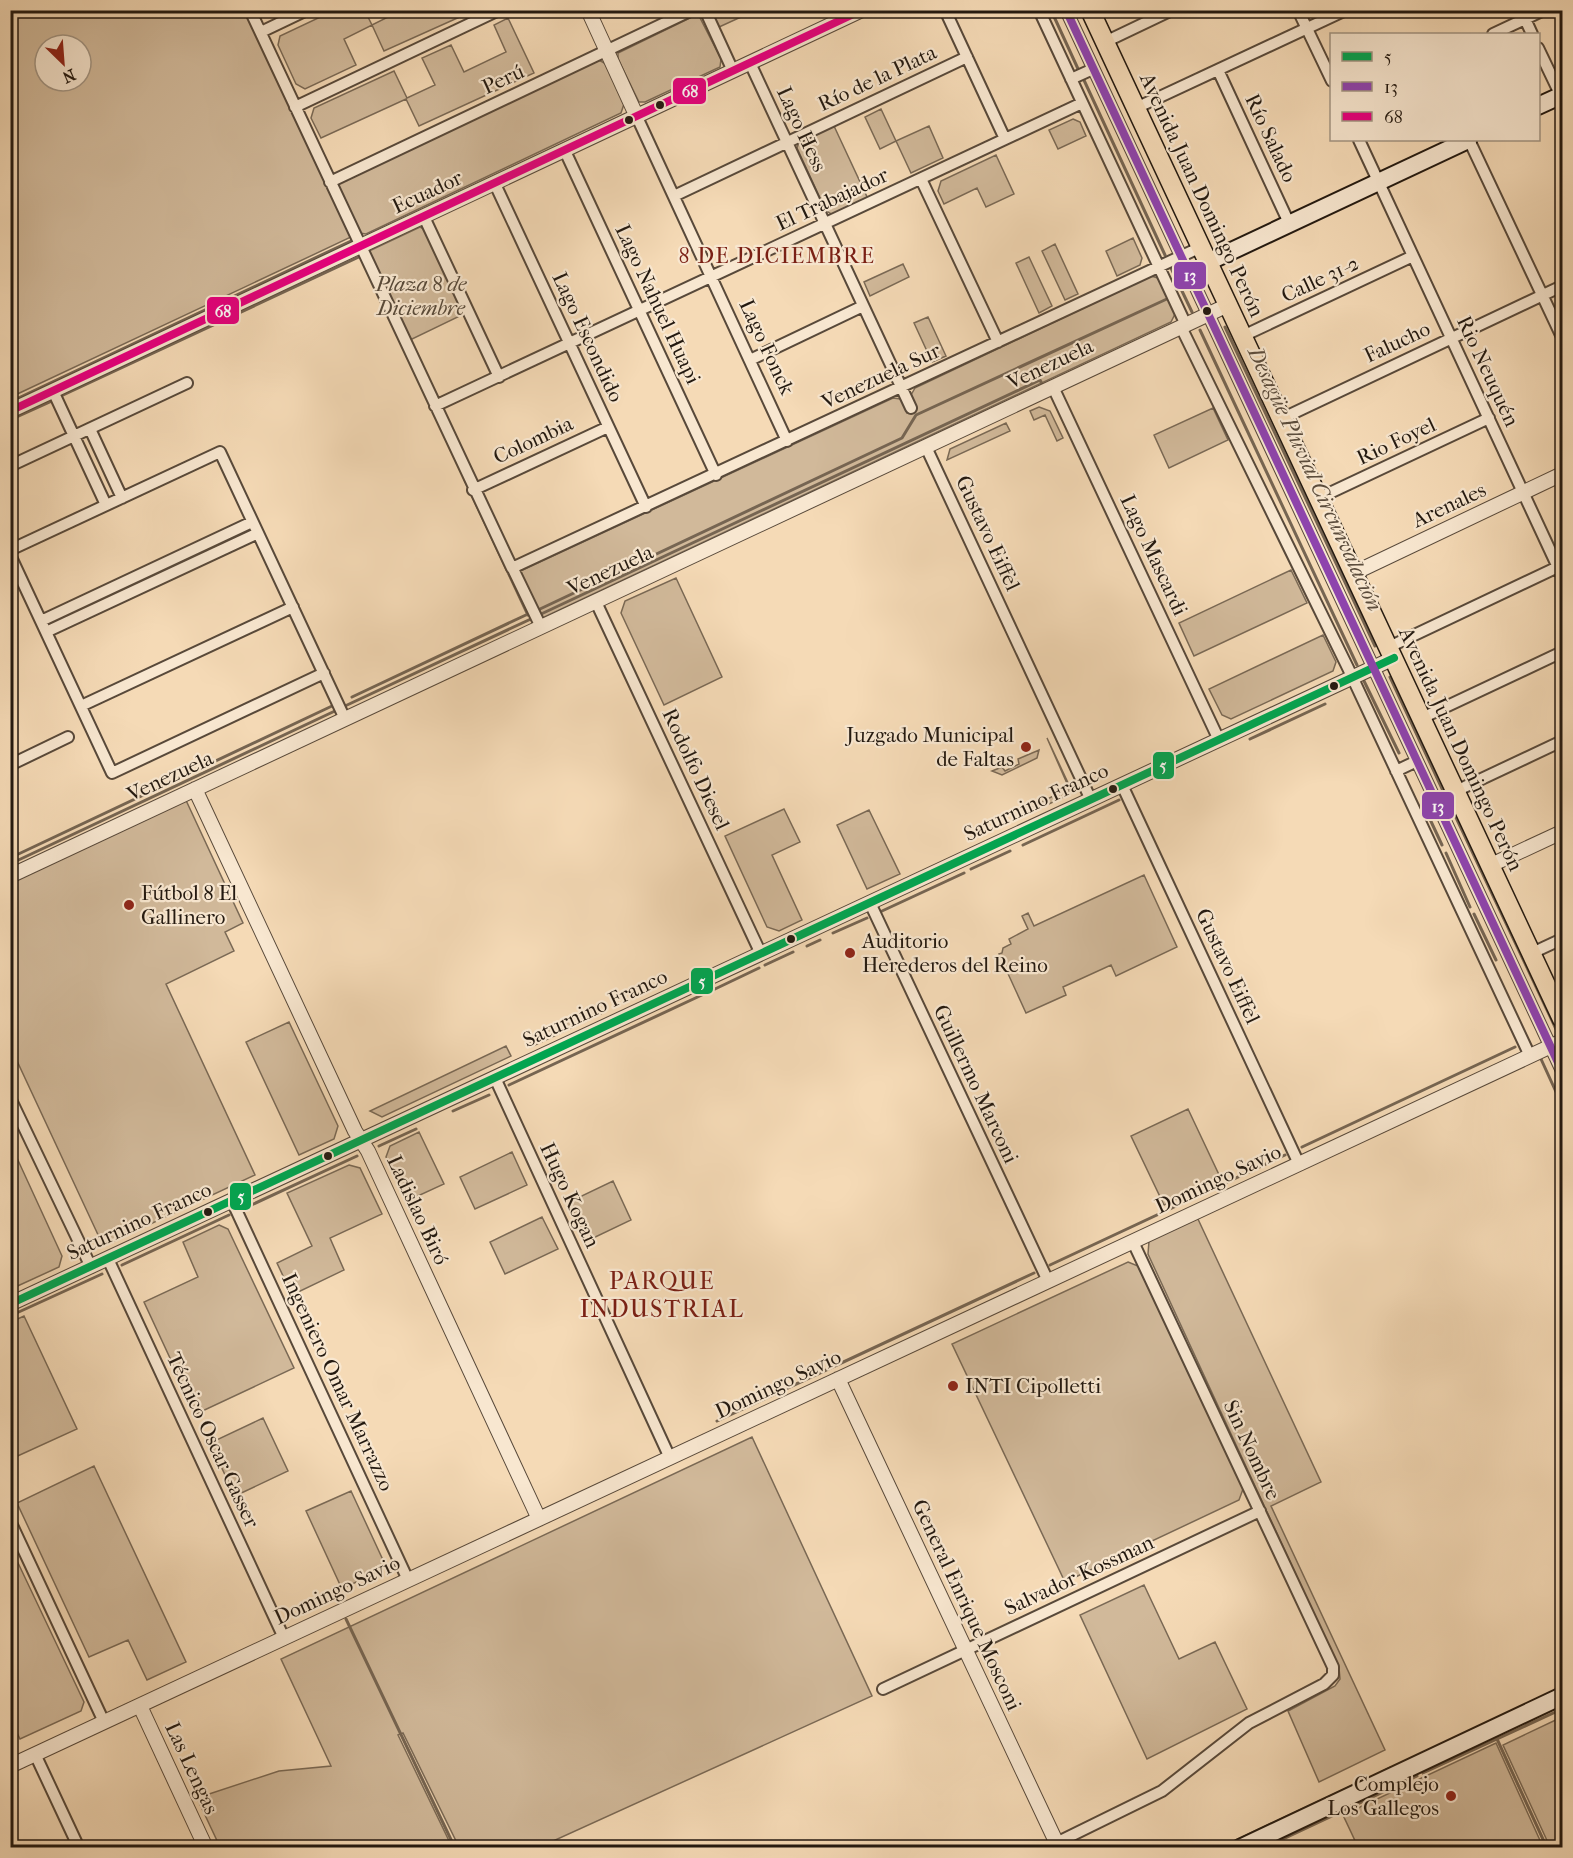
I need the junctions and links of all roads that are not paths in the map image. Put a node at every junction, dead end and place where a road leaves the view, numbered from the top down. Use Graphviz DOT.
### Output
graph roads {
  1 [pos="250,10"];
  2 [pos="307,10"];
  3 [pos="499,10"];
  4 [pos="588,10"];
  5 [pos="692,10"];
  6 [pos="705,10"];
  7 [pos="862,10"];
  8 [pos="945,10"];
  9 [pos="1039,10"];
  10 [pos="1066,10"];
  11 [pos="1090,10"];
  12 [pos="1172,10"];
  13 [pos="1298,10"];
  14 [pos="1346,10"];
  15 [pos="1544,10"];
  16 [pos="1523,15"];
  17 [pos="1307,29"];
  18 [pos="261,32"];
  19 [pos="1494,33"];
  20 [pos="1532,33"];
  21 [pos="1105,42"];
  22 [pos="1540,50"];
  23 [pos="607,51"];
  24 [pos="967,57"];
  25 [pos="750,63"];
  26 [pos="1094,69"];
  27 [pos="1218,70"];
  28 [pos="733,71"];
  29 [pos="1330,77"];
  30 [pos="1071,79"];
  31 [pos="1562,96"];
  32 [pos="1082,103"];
  33 [pos="1540,106"];
  34 [pos="295,107"];
  35 [pos="1136,108"];
  36 [pos="637,117"];
  37 [pos="1005,139"];
  38 [pos="1359,141"];
  39 [pos="1467,141"];
  40 [pos="1469,141"];
  41 [pos="787,143"];
  42 [pos="565,151"];
  43 [pos="921,179"];
  44 [pos="1379,181"];
  45 [pos="330,182"];
  46 [pos="495,184"];
  47 [pos="674,196"];
  48 [pos="424,217"];
  49 [pos="1289,223"];
  50 [pos="825,224"];
  51 [pos="360,247"];
  52 [pos="1204,254"];
  53 [pos="1181,256"];
  54 [pos="1413,256"];
  55 [pos="1159,267"];
  56 [pos="711,277"];
  57 [pos="1563,286"];
  58 [pos="1543,296"];
  59 [pos="1228,305"];
  60 [pos="863,306"];
  61 [pos="640,311"];
  62 [pos="1208,314"];
  63 [pos="1184,326"];
  64 [pos="1243,336"];
  65 [pos="1563,337"];
  66 [pos="1452,338"];
  67 [pos="998,342"];
  68 [pos="569,344"];
  69 [pos="750,360"];
  70 [pos="499,376"];
  71 [pos="187,383"];
  72 [pos="901,387"];
  73 [pos="1053,387"];
  74 [pos="53,391"];
  75 [pos="435,406"];
  76 [pos="911,408"];
  77 [pos="10,411"];
  78 [pos="1281,418"];
  79 [pos="1489,418"];
  80 [pos="608,427"];
  81 [pos="90,429"];
  82 [pos="74,436"];
  83 [pos="788,441"];
  84 [pos="926,447"];
  85 [pos="10,466"];
  86 [pos="1563,474"];
  87 [pos="716,475"];
  88 [pos="473,490"];
  89 [pos="1524,493"];
  90 [pos="122,498"];
  91 [pos="1318,498"];
  92 [pos="106,505"];
  93 [pos="646,507"];
  94 [pos="252,522"];
  95 [pos="258,533"];
  96 [pos="10,550"];
  97 [pos="10,555"];
  98 [pos="513,568"];
  99 [pos="1561,570"];
  100 [pos="1354,573"];
  101 [pos="596,602"];
  102 [pos="292,607"];
  103 [pos="41,621"];
  104 [pos="542,627"];
  105 [pos="46,632"];
  106 [pos="1563,652"];
  107 [pos="1391,653"];
  108 [pos="1374,668"];
  109 [pos="324,673"];
  110 [pos="1353,677"];
  111 [pos="81,706"];
  112 [pos="1422,718"];
  113 [pos="345,719"];
  114 [pos="68,737"];
  115 [pos="1219,740"];
  116 [pos="1563,741"];
  117 [pos="1417,761"];
  118 [pos="10,765"];
  119 [pos="1396,771"];
  120 [pos="1122,785"];
  121 [pos="195,789"];
  122 [pos="1457,794"];
  123 [pos="1091,800"];
  124 [pos="1439,807"];
  125 [pos="1563,832"];
  126 [pos="1491,865"];
  127 [pos="10,876"];
  128 [pos="870,903"];
  129 [pos="1563,939"];
  130 [pos="761,954"];
  131 [pos="1532,954"];
  132 [pos="1563,1018"];
  133 [pos="1557,1044"];
  134 [pos="1530,1056"];
  135 [pos="1563,1071"];
  136 [pos="495,1078"];
  137 [pos="10,1098"];
  138 [pos="361,1141"];
  139 [pos="1299,1164"];
  140 [pos="232,1201"];
  141 [pos="1133,1242"];
  142 [pos="108,1259"];
  143 [pos="91,1267"];
  144 [pos="1048,1281"];
  145 [pos="10,1305"];
  146 [pos="838,1380"];
  147 [pos="670,1458"];
  148 [pos="1260,1511"];
  149 [pos="539,1519"];
  150 [pos="10,1521"];
  151 [pos="408,1580"];
  152 [pos="284,1638"];
  153 [pos="966,1650"];
  154 [pos="883,1689"];
  155 [pos="1563,1696"];
  156 [pos="140,1706"];
  157 [pos="104,1722"];
  158 [pos="35,1754"];
  159 [pos="10,1766"];
  160 [pos="1054,1846"];
  161 [pos="78,1848"];
  162 [pos="206,1848"];
  163 [pos="1240,1848"];
  1 -- 18 [label="street"];
  2 -- 18 [label="street"];
  3 -- 34 [label="street"];
  4 -- 23 [label="street, Lago Fonck"];
  5 -- 23 [label="street, Perú"];
  6 -- 28 [label="street"];
  7 -- 25 [label="street, Ecuador"];
  8 -- 24 [label="street"];
  9 -- 30 [label="street"];
  10 -- 26 [label="street"];
  11 -- 21 [label="main road, Avenida Juan Domingo Perón"];
  12 -- 21 [label="street"];
  13 -- 17 [label="street"];
  14 -- 17 [label="street"];
  15 -- 16 [label="street"];
  16 -- 19 [label="street"];
  16 -- 20 [label="street"];
  17 -- 27 [label="street"];
  17 -- 29 [label="street"];
  18 -- 34 [label="street"];
  21 -- 35 [label="main road, Avenida Juan Domingo Perón"];
  22 -- 31 [label="street"];
  23 -- 36 [label="street, Lago Fonck"];
  23 -- 45 [label="street, Perú"];
  24 -- 37 [label="street"];
  24 -- 41 [label="street, Río de la Plata"];
  25 -- 28 [label="street, Ecuador"];
  25 -- 41 [label="street, Lago Hess"];
  26 -- 30 [label="street"];
  26 -- 53 [label="street"];
  27 -- 35 [label="street"];
  27 -- 49 [label="street, Río Salado"];
  28 -- 36 [label="street, Ecuador"];
  30 -- 32 [label="street"];
  31 -- 33 [label="main road"];
  32 -- 37 [label="street, El Trabajador"];
  32 -- 55 [label="street"];
  34 -- 45 [label="street"];
  35 -- 52 [label="main road, Avenida Juan Domingo Perón"];
  36 -- 42 [label="street, Ecuador"];
  36 -- 47 [label="street, Lago Fonck"];
  37 -- 43 [label="street, El Trabajador"];
  38 -- 44 [label="street, Rio Neuquén"];
  39 -- 44 [label="main road"];
  40 -- 58 [label="street"];
  41 -- 47 [label="street, Río de la Plata"];
  41 -- 50 [label="street, Lago Hess"];
  42 -- 46 [label="street, Ecuador"];
  42 -- 61 [label="street, Lago Nahuel Huapi"];
  43 -- 50 [label="street, El Trabajador"];
  43 -- 67 [label="street"];
  44 -- 49 [label="main road"];
  44 -- 54 [label="street, Rio Neuquén"];
  45 -- 51 [label="street"];
  46 -- 48 [label="street, Ecuador"];
  46 -- 68 [label="street, Lago Escondido"];
  47 -- 56 [label="street, Lago Fonck"];
  48 -- 51 [label="street, Ecuador"];
  48 -- 70 [label="street"];
  49 -- 52 [label="main road"];
  50 -- 56 [label="street, El Trabajador"];
  50 -- 60 [label="street, Lago Hess"];
  51 -- 74 [label="street, Ecuador"];
  51 -- 75 [label="street"];
  52 -- 53 [label="street, Venezuela Sur"];
  52 -- 59 [label="main road, Avenida Juan Domingo Perón"];
  53 -- 55 [label="street, Venezuela Sur"];
  53 -- 62 [label="street"];
  54 -- 64 [label="street, Calle 31-2"];
  54 -- 66 [label="street, Rio Neuquén"];
  55 -- 63 [label="street"];
  55 -- 67 [label="street, Venezuela Sur"];
  56 -- 61 [label="street, El Trabajador"];
  56 -- 69 [label="street, Lago Fonck"];
  57 -- 58 [label="street, Falucho"];
  58 -- 65 [label="street"];
  58 -- 66 [label="street, Falucho"];
  59 -- 62 [label="street, Venezuela"];
  59 -- 64 [label="main road, Avenida Juan Domingo Perón"];
  60 -- 69 [label="street"];
  60 -- 72 [label="street, Lago Hess"];
  61 -- 68 [label="street, El Trabajador"];
  61 -- 87 [label="street, Lago Nahuel Huapi"];
  62 -- 63 [label="street, Venezuela"];
  62 -- 108 [label="street"];
  63 -- 73 [label="street, Venezuela"];
  63 -- 110 [label="street"];
  64 -- 78 [label="main road, Avenida Juan Domingo Perón"];
  66 -- 78 [label="street, Falucho"];
  66 -- 79 [label="street, Rio Neuquén"];
  67 -- 72 [label="street, Venezuela Sur"];
  68 -- 70 [label="street, El Trabajador"];
  68 -- 80 [label="street, Lago Escondido"];
  69 -- 83 [label="street, Lago Fonck"];
  70 -- 75 [label="street, El Trabajador"];
  71 -- 81 [label="street"];
  72 -- 76 [label="street, Lago Hess"];
  72 -- 83 [label="street, Venezuela Sur"];
  73 -- 84 [label="street, Venezuela"];
  73 -- 115 [label="street, Lago Mascardi"];
  74 -- 77 [label="street, Ecuador"];
  74 -- 82 [label="street"];
  75 -- 88 [label="street"];
  78 -- 91 [label="main road, Avenida Juan Domingo Perón"];
  79 -- 89 [label="street, Rio Neuquén"];
  79 -- 91 [label="street, Rio Foyel"];
  80 -- 88 [label="street, Colombia"];
  80 -- 93 [label="street, Lago Escondido"];
  81 -- 82 [label="street"];
  81 -- 90 [label="street"];
  82 -- 85 [label="street"];
  82 -- 92 [label="street"];
  83 -- 87 [label="street, Venezuela Sur"];
  84 -- 101 [label="street, Venezuela"];
  84 -- 123 [label="street, Gustavo Eiffel"];
  86 -- 89 [label="street, Arenales"];
  87 -- 93 [label="street, Venezuela Sur"];
  88 -- 98 [label="street"];
  89 -- 99 [label="street, Rio Neuquén"];
  89 -- 100 [label="street, Arenales"];
  90 -- 92 [label="street"];
  90 -- 94 [label="street"];
  91 -- 100 [label="main road, Avenida Juan Domingo Perón"];
  92 -- 96 [label="street"];
  93 -- 98 [label="street, Venezuela Sur"];
  94 -- 95 [label="street"];
  94 -- 103 [label="street"];
  95 -- 102 [label="street"];
  95 -- 105 [label="street"];
  97 -- 103 [label="street"];
  98 -- 104 [label="street"];
  99 -- 107 [label="street"];
  100 -- 107 [label="main road, Avenida Juan Domingo Perón"];
  101 -- 104 [label="street, Venezuela"];
  101 -- 130 [label="street, Rodolfo Diesel"];
  102 -- 109 [label="street"];
  102 -- 111 [label="street"];
  103 -- 105 [label="street"];
  104 -- 113 [label="street, Venezuela"];
  105 -- 111 [label="street"];
  106 -- 112 [label="street"];
  107 -- 108 [label="street, Saturnino Franco"];
  107 -- 112 [label="main road, Avenida Juan Domingo Perón"];
  108 -- 110 [label="street, Saturnino Franco"];
  108 -- 117 [label="street"];
  109 -- 111 [label="street"];
  109 -- 113 [label="street"];
  110 -- 115 [label="street, Saturnino Franco"];
  110 -- 119 [label="street"];
  112 -- 122 [label="main road, Avenida Juan Domingo Perón"];
  113 -- 121 [label="street, Venezuela"];
  114 -- 118 [label="street"];
  115 -- 120 [label="street, Saturnino Franco"];
  116 -- 122 [label="street"];
  117 -- 119 [label="street"];
  117 -- 124 [label="street"];
  119 -- 134 [label="street"];
  120 -- 123 [label="street, Saturnino Franco"];
  120 -- 139 [label="street, Gustavo Eiffel"];
  121 -- 127 [label="street, Venezuela"];
  121 -- 138 [label="street, Ladislao Biró"];
  122 -- 124 [label="street"];
  122 -- 126 [label="main road, Avenida Juan Domingo Perón"];
  123 -- 128 [label="street, Saturnino Franco"];
  124 -- 133 [label="street"];
  125 -- 126 [label="street"];
  126 -- 131 [label="main road, Avenida Juan Domingo Perón"];
  128 -- 130 [label="street, Saturnino Franco"];
  128 -- 144 [label="street, Guillermo Marconi"];
  129 -- 131 [label="street"];
  130 -- 136 [label="street, Saturnino Franco"];
  131 -- 132 [label="main road, Avenida Juan Domingo Perón"];
  133 -- 134 [label="street, Domingo Savio"];
  133 -- 135 [label="street"];
  134 -- 139 [label="street, Domingo Savio"];
  136 -- 138 [label="street, Saturnino Franco"];
  136 -- 147 [label="street, Hugo Kogan"];
  137 -- 143 [label="street"];
  138 -- 140 [label="street, Saturnino Franco"];
  138 -- 149 [label="street, Ladislao Biró"];
  139 -- 141 [label="street, Domingo Savio"];
  140 -- 142 [label="street, Saturnino Franco"];
  140 -- 151 [label="street, Ingeniero Omar Marrazzo"];
  141 -- 144 [label="street, Domingo Savio"];
  141 -- 148 [label="street, Sin Nombre"];
  142 -- 143 [label="street, Saturnino Franco"];
  142 -- 152 [label="street, Técnico Oscar Gasser"];
  143 -- 145 [label="street, Saturnino Franco"];
  144 -- 146 [label="street, Domingo Savio"];
  146 -- 147 [label="street, Domingo Savio"];
  146 -- 153 [label="street, General Enrique Mosconi"];
  147 -- 149 [label="street, Domingo Savio"];
  148 -- 153 [label="street, Salvador Kossman"];
  148 -- 160 [label="street, Sin Nombre"];
  149 -- 151 [label="street, Domingo Savio"];
  150 -- 157 [label="street"];
  151 -- 152 [label="street, Domingo Savio"];
  152 -- 156 [label="street, Domingo Savio"];
  153 -- 154 [label="street, Salvador Kossman"];
  153 -- 160 [label="street, General Enrique Mosconi"];
  155 -- 163 [label="main road"];
  156 -- 157 [label="street, Domingo Savio"];
  156 -- 162 [label="street, Las Lengas"];
  157 -- 158 [label="street, Domingo Savio"];
  158 -- 159 [label="street, Domingo Savio"];
  158 -- 161 [label="street"];
}
